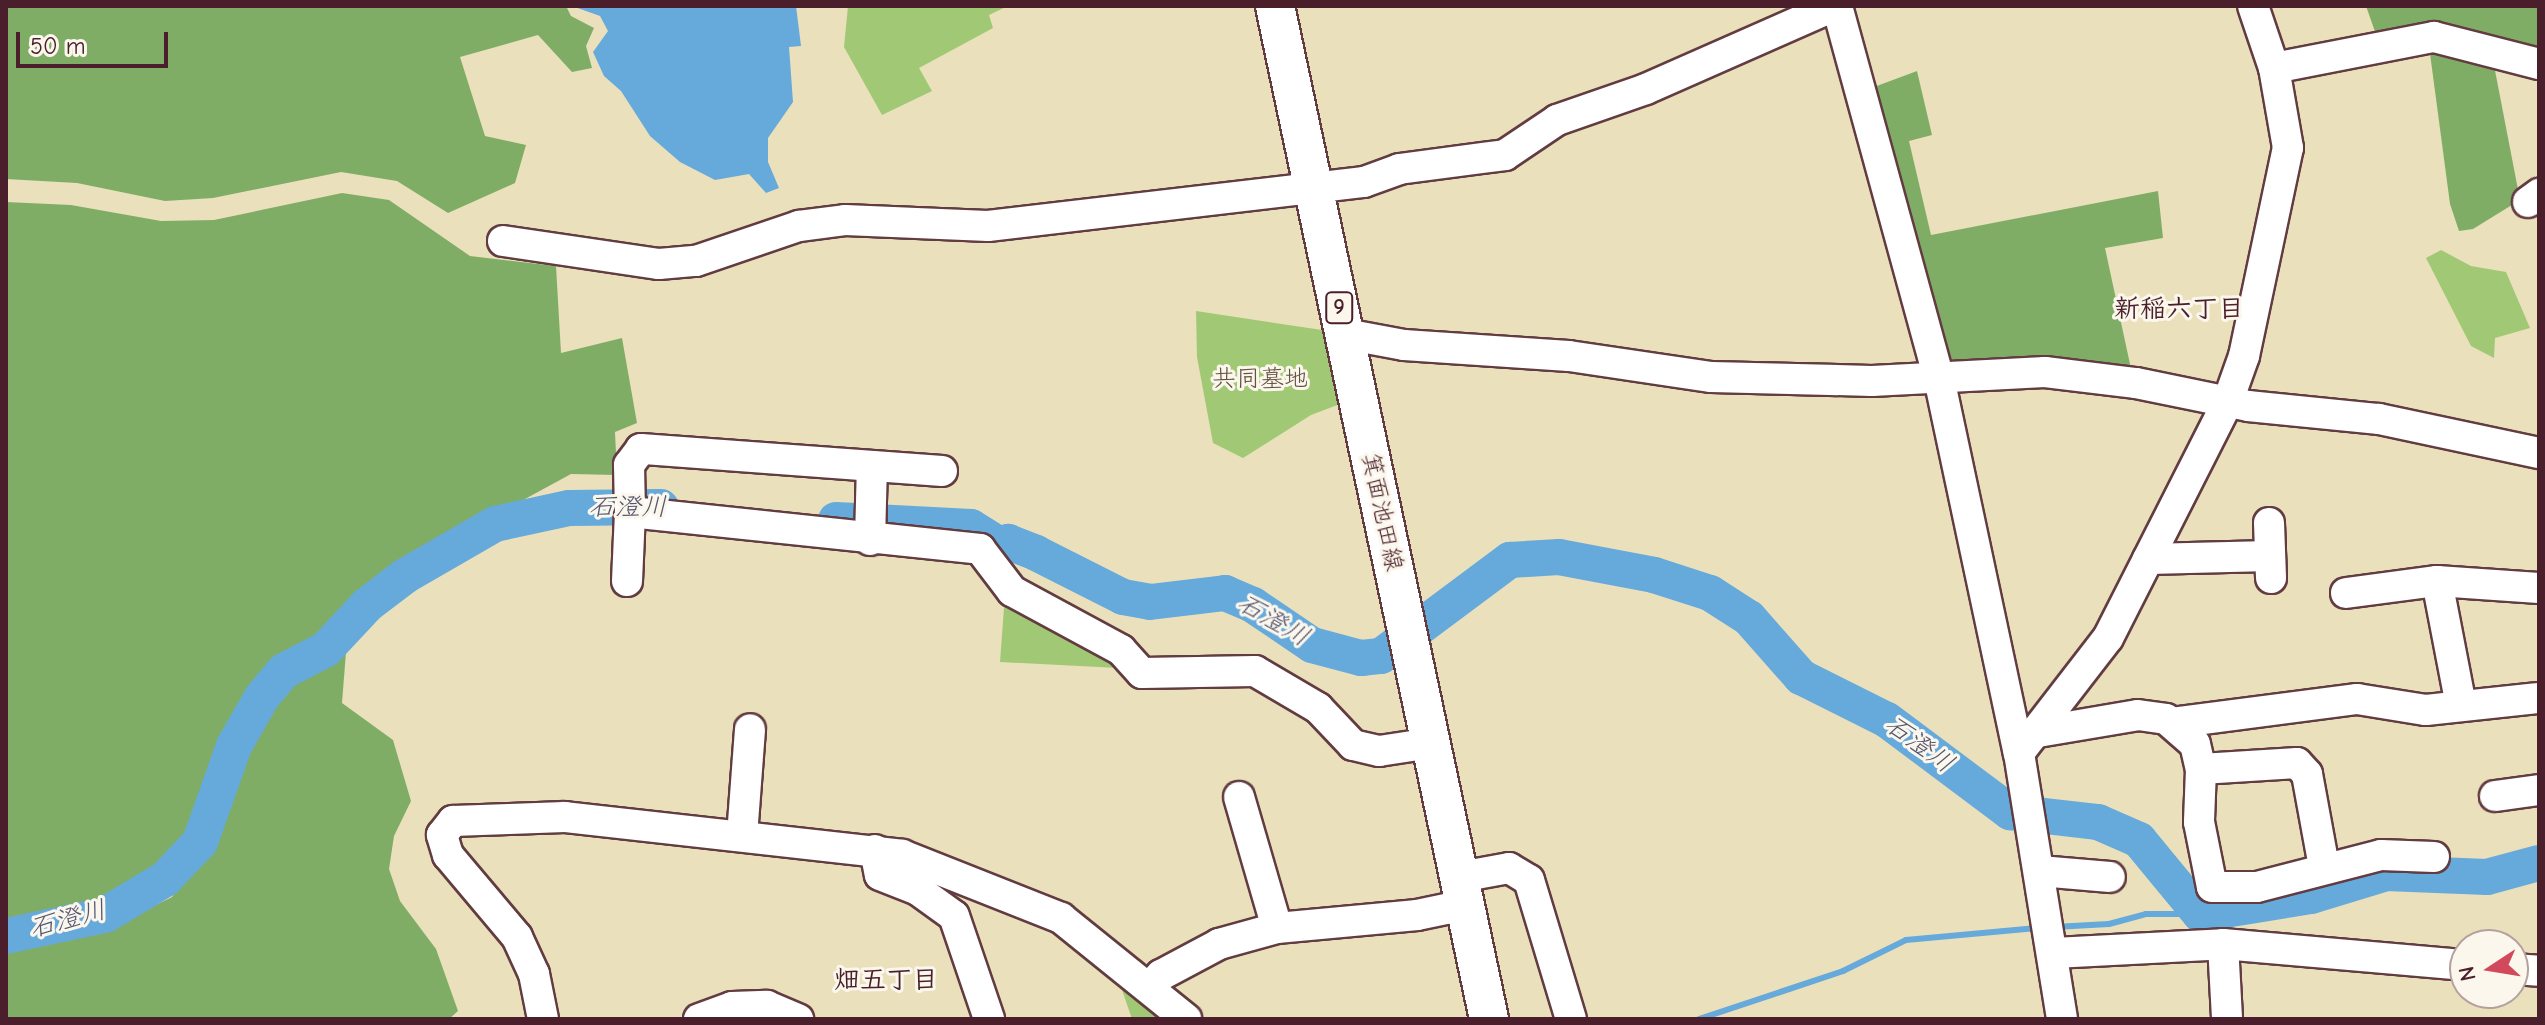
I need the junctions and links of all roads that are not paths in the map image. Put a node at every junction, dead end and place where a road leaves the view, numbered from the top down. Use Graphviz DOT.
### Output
graph roads {
  1 [pos="1275,6"];
  2 [pos="1836,6"];
  3 [pos="2253,6"];
  4 [pos="2539,64"];
  5 [pos="2274,68"];
  6 [pos="1314,189"];
  7 [pos="503,241"];
  8 [pos="1345,334"];
  9 [pos="1939,378"];
  10 [pos="2228,401"];
  11 [pos="2539,453"];
  12 [pos="872,466"];
  13 [pos="942,471"];
  14 [pos="630,512"];
  15 [pos="2269,523"];
  16 [pos="871,528"];
  17 [pos="2148,559"];
  18 [pos="627,581"];
  19 [pos="2437,581"];
  20 [pos="2539,588"];
  21 [pos="2346,593"];
  22 [pos="2539,698"];
  23 [pos="2461,706"];
  24 [pos="2172,723"];
  25 [pos="750,729"];
  26 [pos="1431,743"];
  27 [pos="2029,743"];
  28 [pos="2201,769"];
  29 [pos="2539,790"];
  30 [pos="2495,796"];
  31 [pos="1239,797"];
  32 [pos="742,836"];
  33 [pos="875,850"];
  34 [pos="2434,857"];
  35 [pos="2324,867"];
  36 [pos="2040,871"];
  37 [pos="2110,877"];
  38 [pos="1462,891"];
  39 [pos="1277,928"];
  40 [pos="2051,935"];
  41 [pos="2223,944"];
  42 [pos="2449,964"];
  43 [pos="1151,986"];
  44 [pos="543,1019"];
  45 [pos="699,1019"];
  46 [pos="798,1019"];
  47 [pos="989,1019"];
  48 [pos="1186,1019"];
  49 [pos="1489,1019"];
  50 [pos="1571,1019"];
  51 [pos="2062,1019"];
  52 [pos="2227,1019"];
  1 -- 6 [label="main road, 箕面池田線 / 9"];
  2 -- 6 [label="street"];
  2 -- 9 [label="street"];
  3 -- 5 [label="street"];
  4 -- 5 [label="street"];
  5 -- 10 [label="street"];
  6 -- 7 [label="street"];
  6 -- 8 [label="main road, 箕面池田線 / 9"];
  8 -- 9 [label="street"];
  8 -- 26 [label="main road, 箕面池田線 / 9"];
  9 -- 10 [label="street"];
  9 -- 27 [label="street"];
  10 -- 11 [label="street"];
  10 -- 17 [label="street"];
  12 -- 13 [label="street"];
  12 -- 14 [label="street"];
  12 -- 16 [label="street"];
  14 -- 16 [label="street"];
  14 -- 18 [label="street"];
  15 -- 17 [label="street"];
  16 -- 26 [label="street"];
  17 -- 27 [label="street"];
  19 -- 20 [label="street"];
  19 -- 21 [label="street"];
  19 -- 23 [label="street"];
  22 -- 23 [label="street"];
  23 -- 24 [label="street"];
  24 -- 27 [label="street"];
  24 -- 28 [label="street"];
  25 -- 32 [label="street"];
  26 -- 38 [label="main road, 箕面池田線 / 9"];
  27 -- 36 [label="street"];
  28 -- 35 [label="street"];
  28 -- 35 [label="street"];
  29 -- 30 [label="street"];
  31 -- 39 [label="street"];
  32 -- 33 [label="street"];
  32 -- 44 [label="street"];
  33 -- 43 [label="street"];
  33 -- 47 [label="street"];
  34 -- 35 [label="street"];
  36 -- 37 [label="street"];
  36 -- 40 [label="street"];
  38 -- 39 [label="street"];
  38 -- 49 [label="main road, 箕面池田線 / 9"];
  38 -- 50 [label="street"];
  39 -- 43 [label="street"];
  40 -- 41 [label="street"];
  40 -- 51 [label="street"];
  41 -- 42 [label="street"];
  41 -- 52 [label="street"];
  43 -- 48 [label="street"];
  45 -- 46 [label="street"];
}
